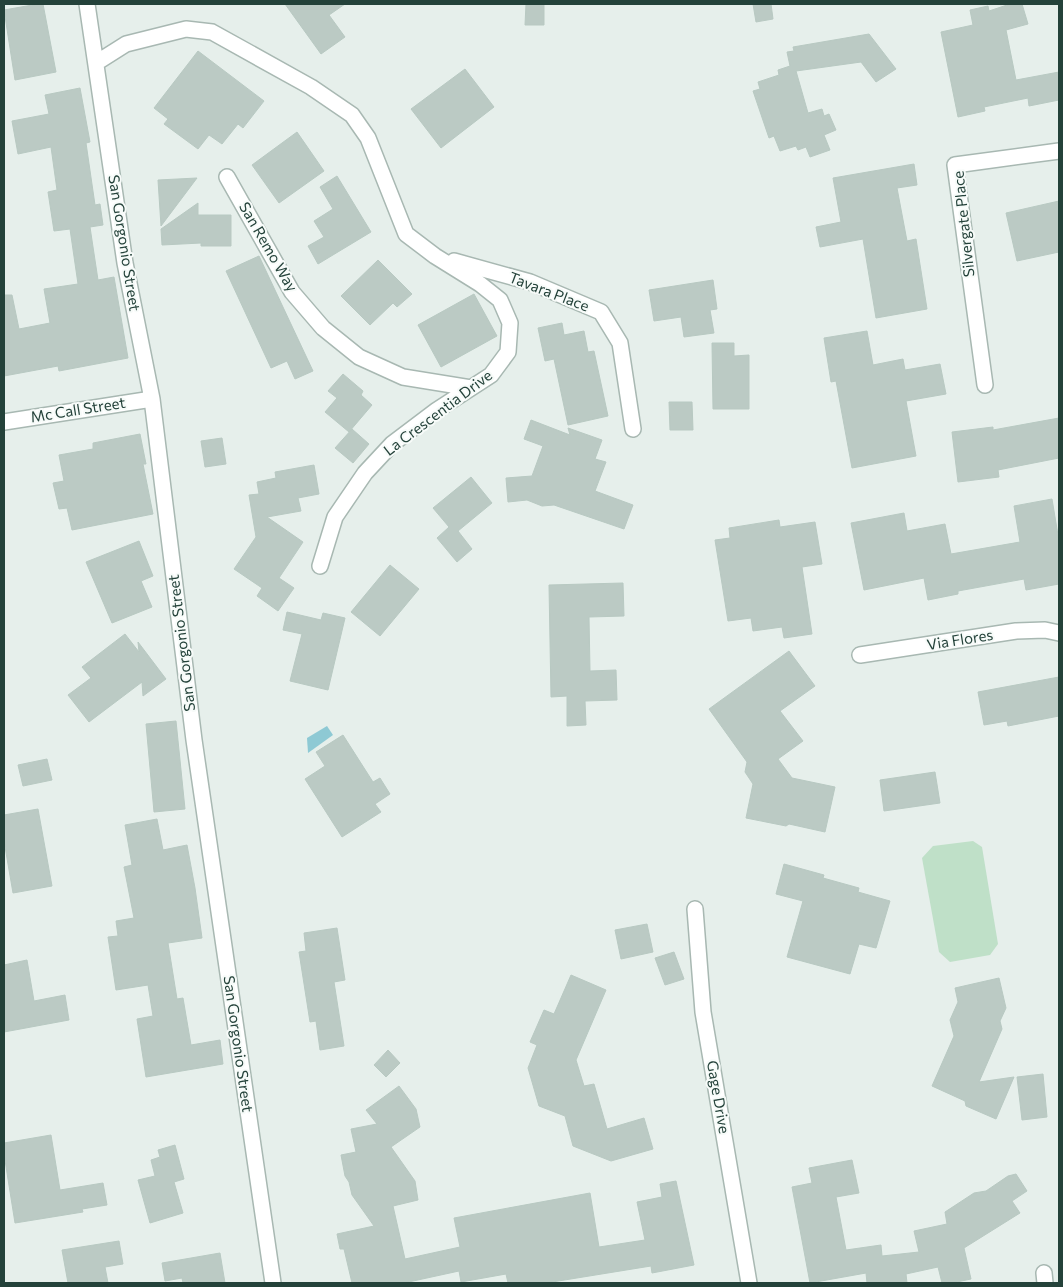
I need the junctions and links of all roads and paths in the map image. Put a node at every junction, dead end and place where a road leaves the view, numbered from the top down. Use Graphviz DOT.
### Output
graph roads {
  1 [pos="88,4"];
  2 [pos="96,63"];
  3 [pos="1059,151"];
  4 [pos="227,177"];
  5 [pos="435,256"];
  6 [pos="984,385"];
  7 [pos="471,388"];
  8 [pos="152,399"];
  9 [pos="4,422"];
  10 [pos="633,429"];
  11 [pos="320,566"];
  12 [pos="1059,633"];
  13 [pos="860,655"];
  14 [pos="695,909"];
  15 [pos="273,1283"];
  16 [pos="749,1283"];
  1 -- 2 [label="street, San Gorgonio Street"];
  2 -- 5 [label="street, La Crescentia Drive"];
  2 -- 8 [label="street, San Gorgonio Street"];
  3 -- 6 [label="street, Silvergate Place"];
  4 -- 7 [label="street, San Remo Way"];
  5 -- 7 [label="street, La Crescentia Drive"];
  5 -- 10 [label="street, Tavara Place"];
  7 -- 11 [label="street, La Crescentia Drive"];
  8 -- 9 [label="street, Mc Call Street"];
  8 -- 15 [label="street, San Gorgonio Street"];
  12 -- 13 [label="street, Via Flores"];
  14 -- 16 [label="street, Gage Drive"];
}
